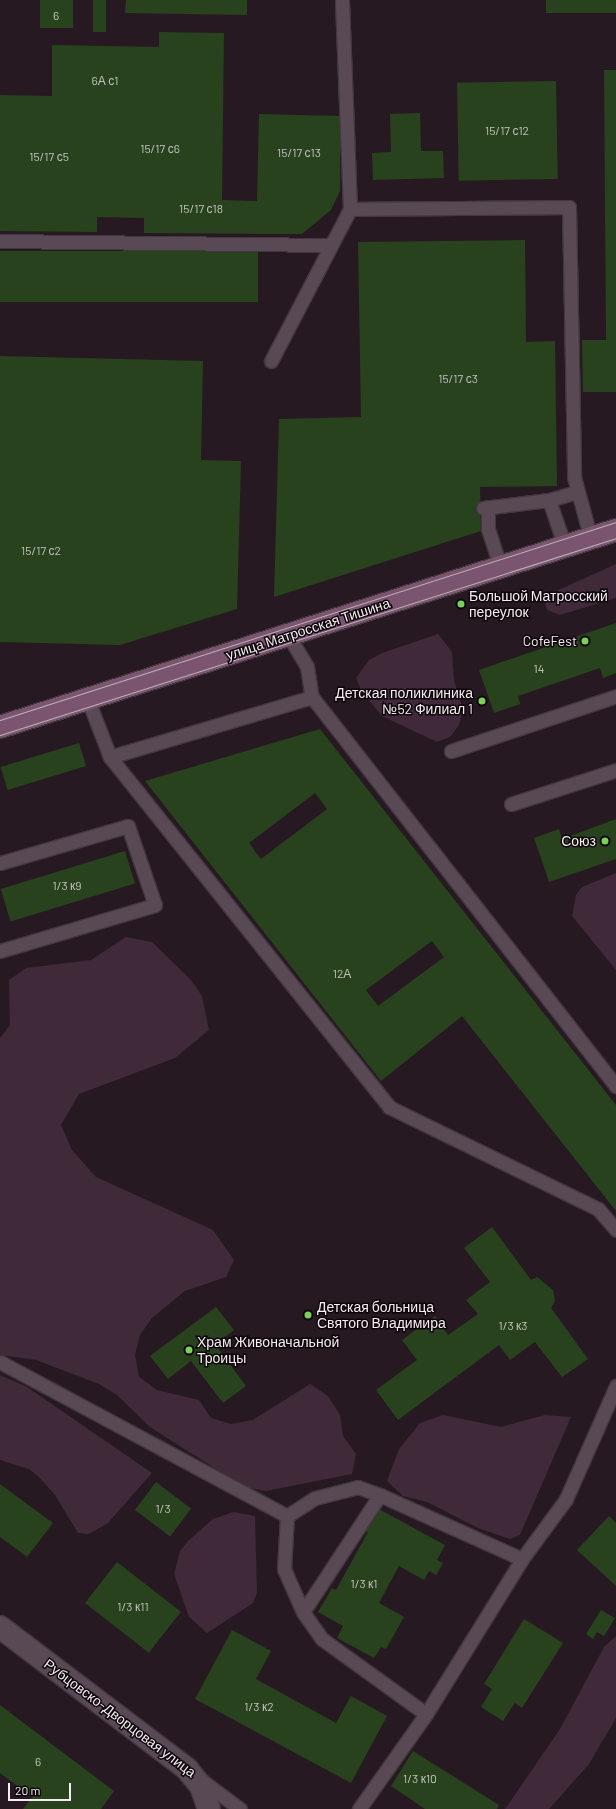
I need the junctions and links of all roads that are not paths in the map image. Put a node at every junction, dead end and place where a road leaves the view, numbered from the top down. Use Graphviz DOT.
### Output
graph roads {
  1 [pos="342,0"];
  2 [pos="350,209"];
  3 [pos="0,241"];
  4 [pos="331,245"];
  5 [pos="271,361"];
  6 [pos="577,492"];
  7 [pos="549,500"];
  8 [pos="616,530"];
  9 [pos="590,539"];
  10 [pos="565,547"];
  11 [pos="500,567"];
  12 [pos="288,636"];
  13 [pos="616,696"];
  14 [pos="312,697"];
  15 [pos="88,700"];
  16 [pos="0,728"];
  17 [pos="451,751"];
  18 [pos="110,757"];
  19 [pos="616,770"];
  20 [pos="511,804"];
  21 [pos="0,863"];
  22 [pos="0,951"];
  23 [pos="616,1086"];
  24 [pos="616,1230"];
  25 [pos="0,1362"];
  26 [pos="616,1386"];
  27 [pos="380,1495"];
  28 [pos="287,1516"];
  29 [pos="522,1559"];
  30 [pos="303,1612"];
  31 [pos="0,1627"];
  32 [pos="426,1714"];
  33 [pos="187,1769"];
  34 [pos="209,1809"];
  35 [pos="240,1809"];
  36 [pos="359,1809"];
  1 -- 2 [label="lane"];
  2 -- 4 [label="lane"];
  2 -- 6 [label="lane"];
  3 -- 4 [label="lane"];
  4 -- 5 [label="lane"];
  6 -- 7 [label="lane"];
  6 -- 9 [label="lane"];
  7 -- 10 [label="lane"];
  7 -- 11 [label="lane"];
  8 -- 9 [label="street, улица Матросская Тишина"];
  9 -- 10 [label="street, улица Матросская Тишина"];
  10 -- 11 [label="street, улица Матросская Тишина"];
  11 -- 12 [label="street, улица Матросская Тишина"];
  12 -- 14 [label="lane"];
  12 -- 15 [label="street, улица Матросская Тишина"];
  13 -- 17 [label="lane"];
  14 -- 18 [label="lane"];
  14 -- 23 [label="lane"];
  15 -- 16 [label="street, улица Матросская Тишина"];
  15 -- 18 [label="lane"];
  18 -- 24 [label="lane"];
  19 -- 20 [label="lane"];
  21 -- 22 [label="lane"];
  25 -- 28 [label="lane"];
  26 -- 29 [label="lane"];
  27 -- 28 [label="lane"];
  27 -- 29 [label="lane"];
  27 -- 30 [label="lane"];
  28 -- 30 [label="lane"];
  29 -- 32 [label="lane"];
  30 -- 32 [label="lane"];
  31 -- 33 [label="street, Рубцовско-Дворцовая улица"];
  32 -- 36 [label="lane"];
  33 -- 34 [label="street"];
  33 -- 35 [label="lane, Рубцовско-Дворцовая улица"];
}
